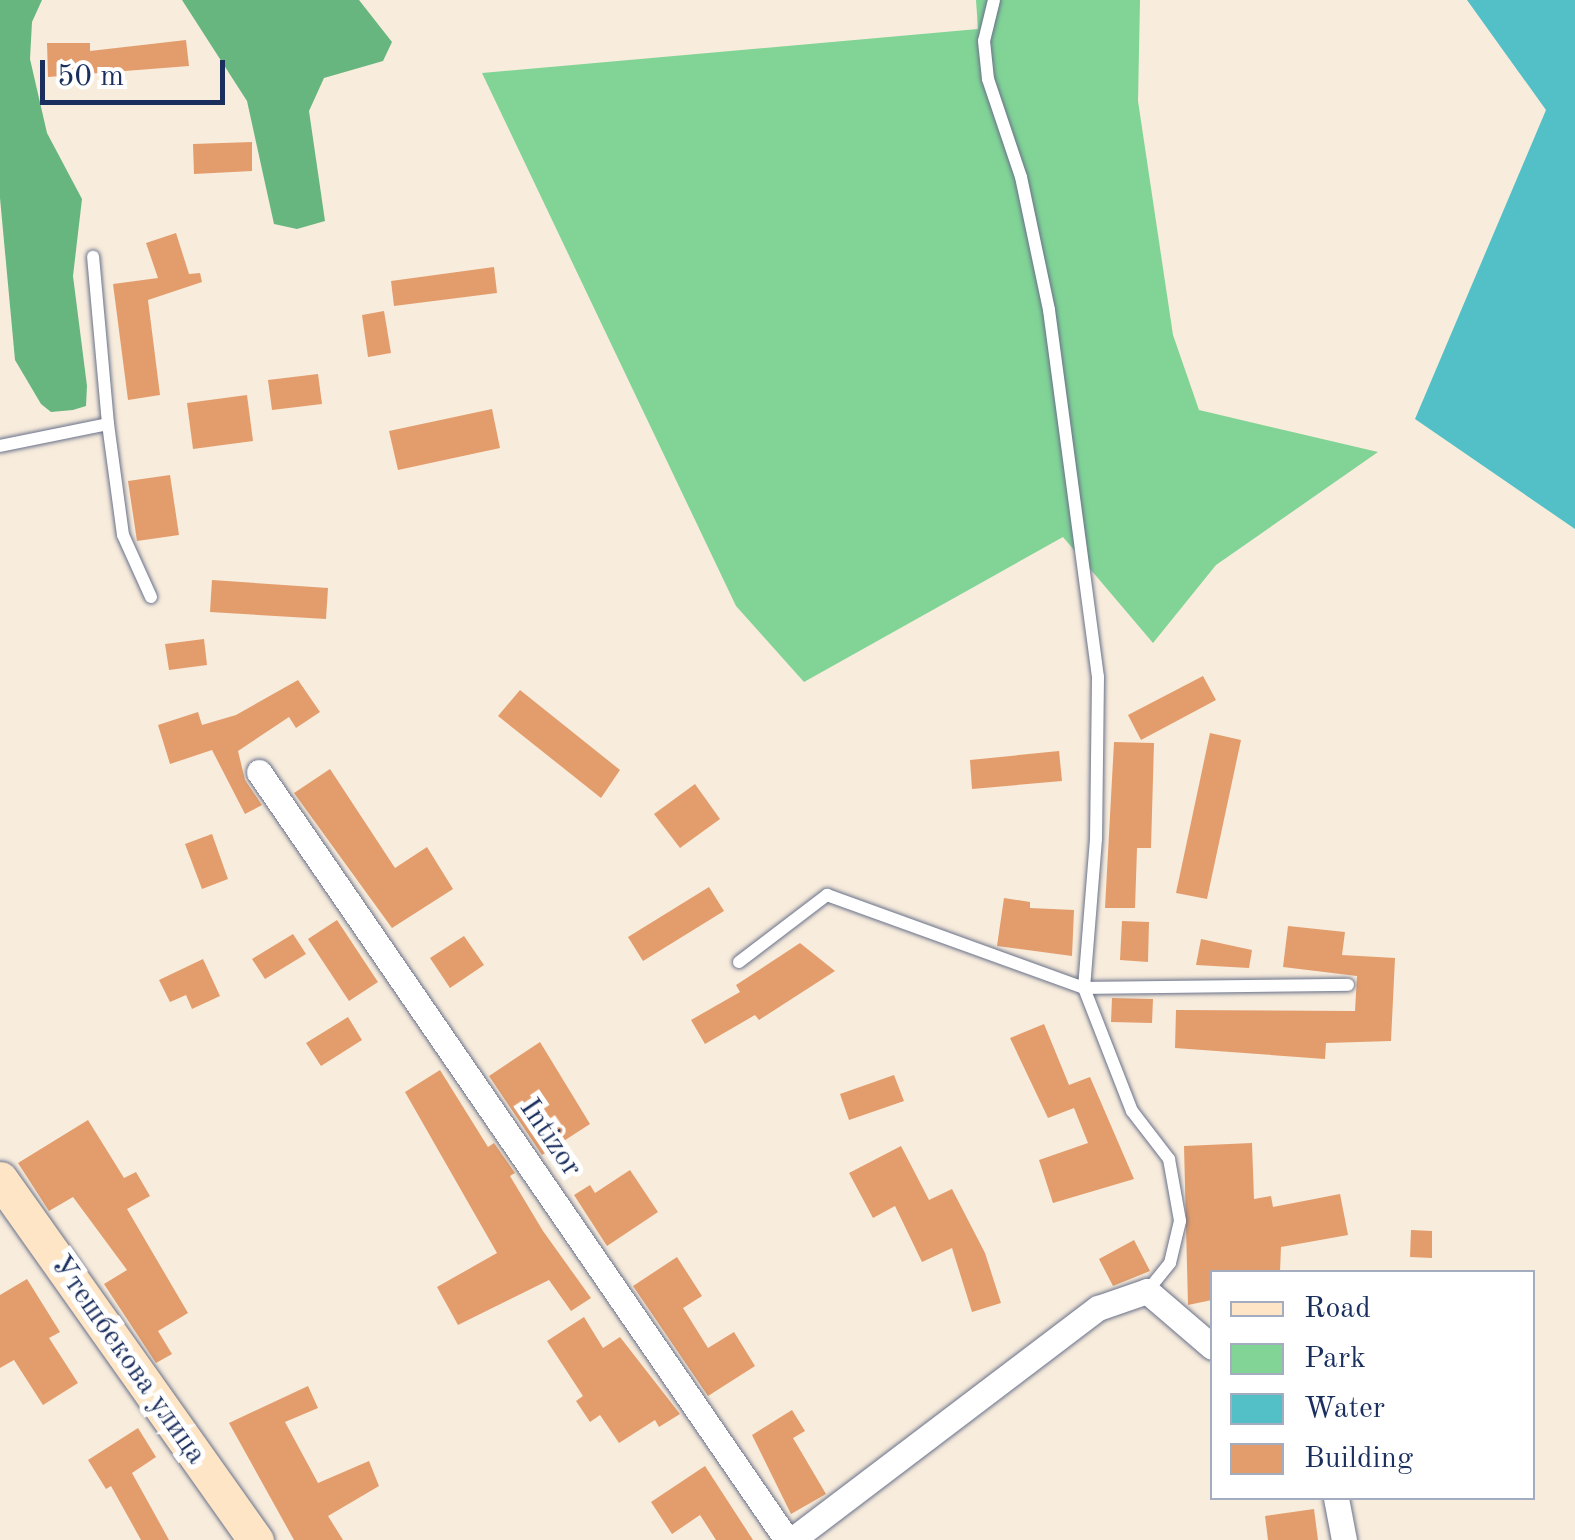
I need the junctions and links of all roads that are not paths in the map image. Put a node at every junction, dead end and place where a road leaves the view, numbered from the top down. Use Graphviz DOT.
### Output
graph roads {
  1 [pos="994,0"];
  2 [pos="93,257"];
  3 [pos="108,424"];
  4 [pos="0,446"];
  5 [pos="151,596"];
  6 [pos="259,772"];
  7 [pos="739,962"];
  8 [pos="1348,985"];
  9 [pos="1084,988"];
  10 [pos="0,1179"];
  11 [pos="1147,1291"];
  12 [pos="1210,1345"];
  13 [pos="1336,1500"];
  14 [pos="256,1540"];
  15 [pos="790,1540"];
  16 [pos="1344,1540"];
  1 -- 9 [label="lane"];
  2 -- 3 [label="lane"];
  3 -- 4 [label="lane"];
  3 -- 5 [label="lane"];
  6 -- 15 [label="street, Intizor"];
  7 -- 9 [label="lane"];
  8 -- 9 [label="lane"];
  9 -- 11 [label="lane"];
  10 -- 14 [label="main road, Утешбекова улица"];
  11 -- 12 [label="street"];
  11 -- 15 [label="street"];
  13 -- 16 [label="street"];
}
